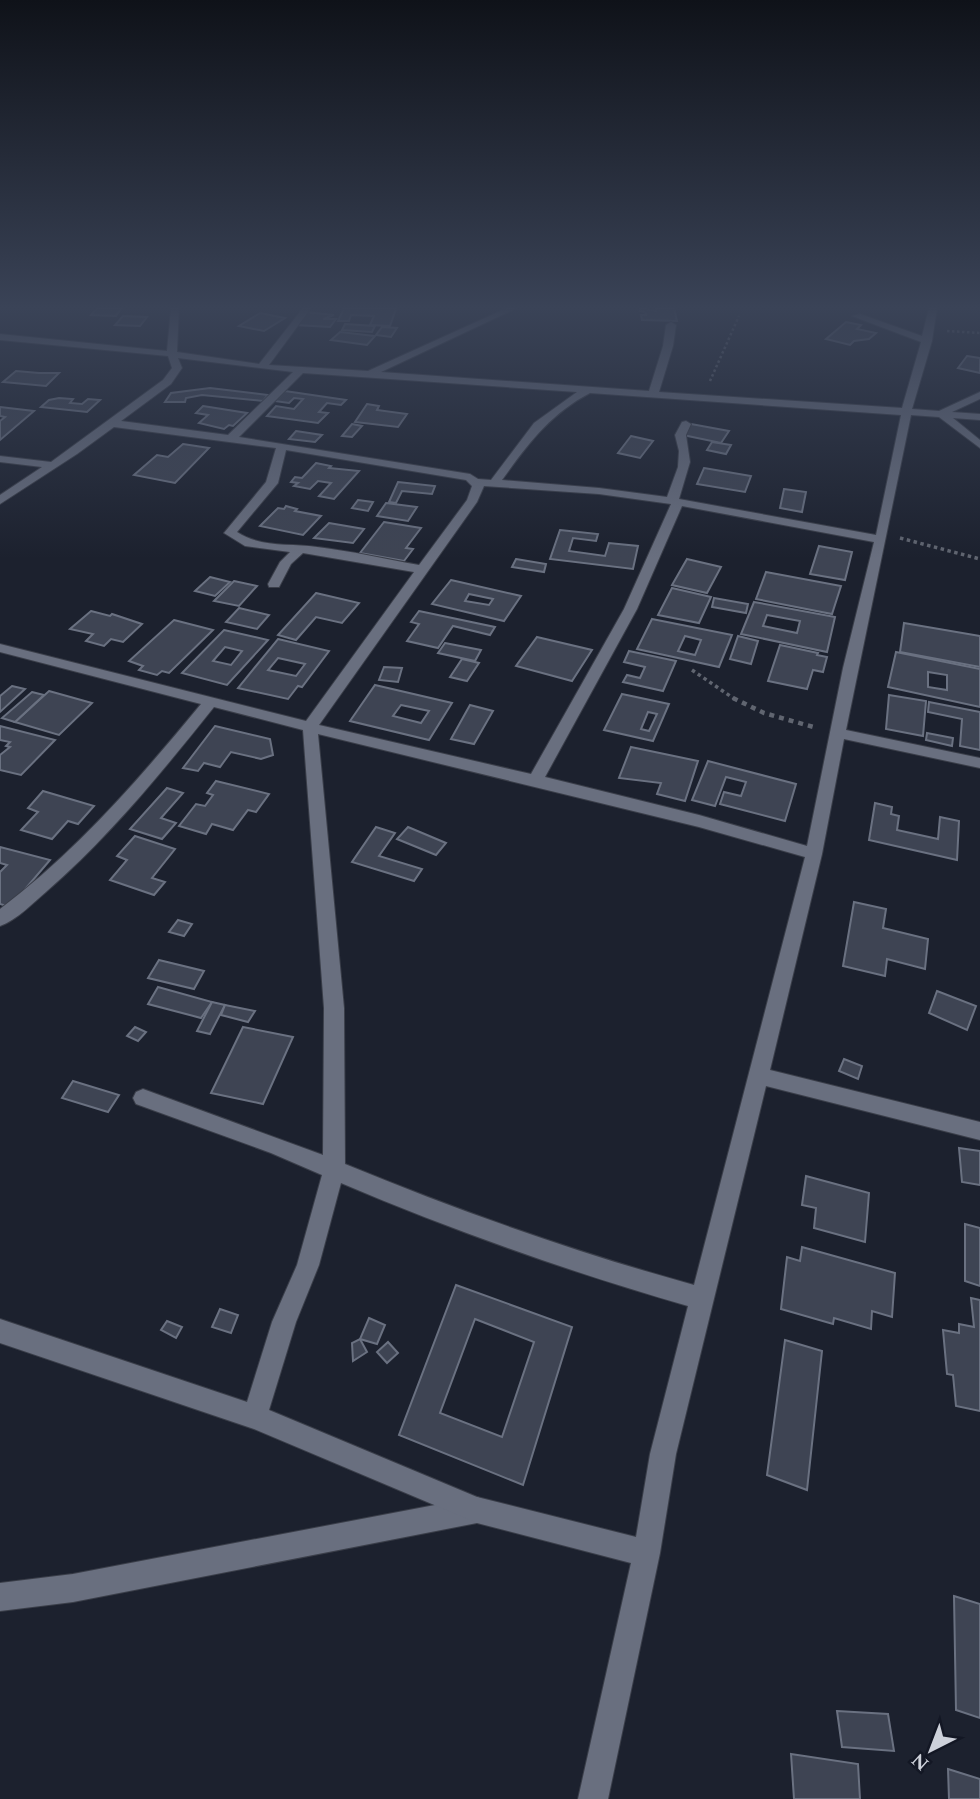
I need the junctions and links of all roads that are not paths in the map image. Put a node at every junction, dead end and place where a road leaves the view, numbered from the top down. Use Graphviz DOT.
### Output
graph roads {
  1 [pos="153,392"];
  2 [pos="279,392"];
  3 [pos="584,392"];
  4 [pos="654,392"];
  5 [pos="911,392"];
  6 [pos="980,395"];
  7 [pos="906,410"];
  8 [pos="941,414"];
  9 [pos="980,417"];
  10 [pos="111,423"];
  11 [pos="686,424"];
  12 [pos="230,439"];
  13 [pos="980,445"];
  14 [pos="282,446"];
  15 [pos="0,459"];
  16 [pos="50,466"];
  17 [pos="477,482"];
  18 [pos="494,483"];
  19 [pos="0,500"];
  20 [pos="675,501"];
  21 [pos="881,537"];
  22 [pos="300,549"];
  23 [pos="423,570"];
  24 [pos="274,584"];
  25 [pos="0,648"];
  26 [pos="211,702"];
  27 [pos="310,726"];
  28 [pos="838,733"];
  29 [pos="980,763"];
  30 [pos="535,780"];
  31 [pos="814,854"];
  32 [pos="0,919"];
  33 [pos="760,1076"];
  34 [pos="143,1098"];
  35 [pos="980,1131"];
  36 [pos="334,1170"];
  37 [pos="703,1298"];
  38 [pos="0,1331"];
  39 [pos="255,1417"];
  40 [pos="477,1510"];
  41 [pos="647,1553"];
  42 [pos="0,1597"];
  43 [pos="593,1799"];
  1 -- 10 [label="street"];
  2 -- 12 [label="street"];
  3 -- 18 [label="street"];
  4 -- 7 [label="street"];
  5 -- 7 [label="street"];
  6 -- 8 [label="street"];
  7 -- 8 [label="street"];
  7 -- 21 [label="street"];
  8 -- 9 [label="street"];
  8 -- 13 [label="street"];
  10 -- 12 [label="street"];
  10 -- 16 [label="street"];
  11 -- 20 [label="street"];
  12 -- 14 [label="street"];
  14 -- 17 [label="street"];
  14 -- 22 [label="street"];
  15 -- 16 [label="street"];
  16 -- 19 [label="street"];
  17 -- 18 [label="street"];
  17 -- 23 [label="street"];
  18 -- 20 [label="street"];
  20 -- 21 [label="street"];
  20 -- 30 [label="street"];
  21 -- 28 [label="street"];
  22 -- 23 [label="street"];
  22 -- 24 [label="street"];
  23 -- 27 [label="street"];
  25 -- 26 [label="street"];
  26 -- 27 [label="street"];
  26 -- 32 [label="street"];
  27 -- 30 [label="street"];
  27 -- 36 [label="street"];
  28 -- 29 [label="street"];
  28 -- 31 [label="street"];
  30 -- 31 [label="street"];
  31 -- 33 [label="street"];
  33 -- 35 [label="street"];
  33 -- 37 [label="street"];
  34 -- 36 [label="street"];
  36 -- 37 [label="street"];
  36 -- 39 [label="street"];
  37 -- 41 [label="street"];
  38 -- 39 [label="street"];
  39 -- 40 [label="street"];
  40 -- 41 [label="street"];
  40 -- 42 [label="street"];
  41 -- 43 [label="street"];
}
